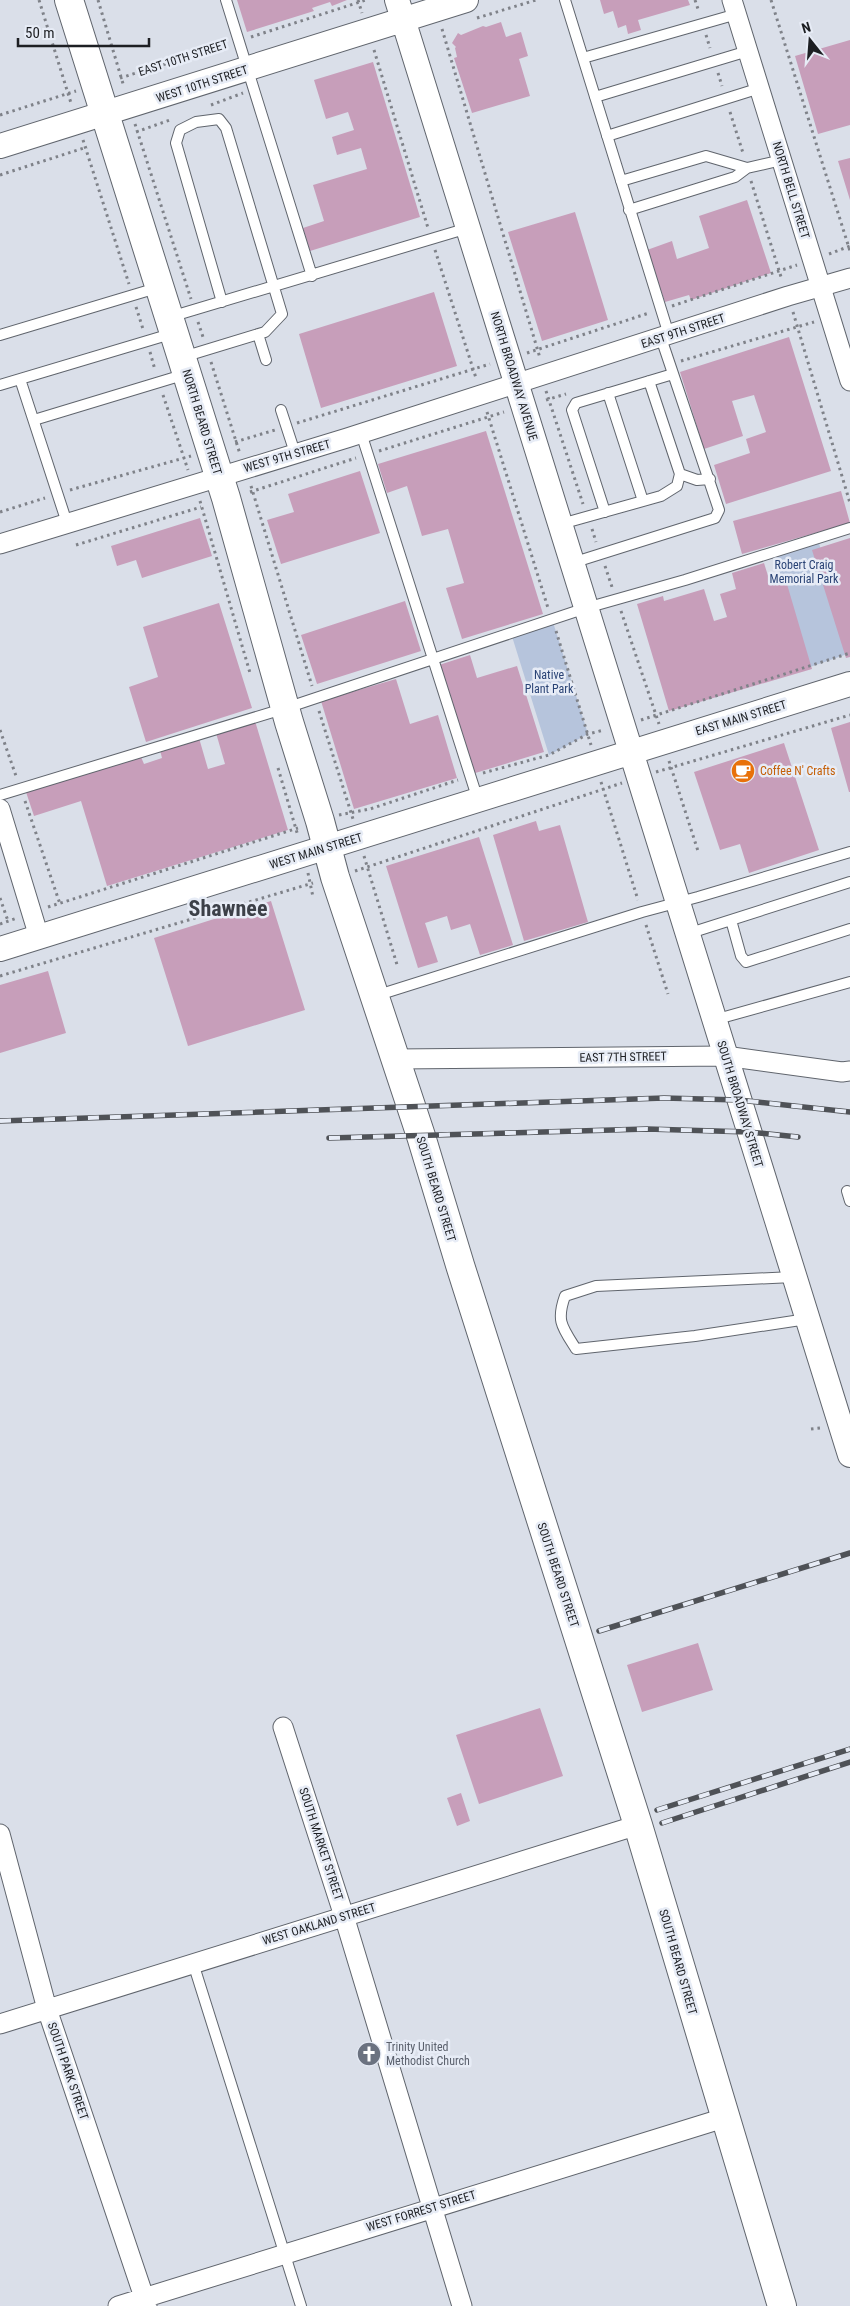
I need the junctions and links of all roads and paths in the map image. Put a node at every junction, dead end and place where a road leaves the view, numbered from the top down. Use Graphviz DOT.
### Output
graph roads {
  1 [pos="39,0"];
  2 [pos="69,0"];
  3 [pos="226,0"];
  4 [pos="366,0"];
  5 [pos="466,0"];
  6 [pos="565,0"];
  7 [pos="695,0"];
  8 [pos="771,0"];
  9 [pos="359,1"];
  10 [pos="734,7"];
  11 [pos="401,10"];
  12 [pos="702,23"];
  13 [pos="368,31"];
  14 [pos="238,41"];
  15 [pos="748,51"];
  16 [pos="583,58"];
  17 [pos="714,61"];
  18 [pos="247,69"];
  19 [pos="96,86"];
  20 [pos="760,88"];
  21 [pos="68,93"];
  22 [pos="595,97"];
  23 [pos="726,99"];
  24 [pos="106,114"];
  25 [pos="0,115"];
  26 [pos="77,122"];
  27 [pos="607,136"];
  28 [pos="0,146"];
  29 [pos="782,160"];
  30 [pos="747,168"];
  31 [pos="621,181"];
  32 [pos="629,210"];
  33 [pos="468,228"];
  34 [pos="432,239"];
  35 [pos="850,248"];
  36 [pos="812,259"];
  37 [pos="779,270"];
  38 [pos="312,276"];
  39 [pos="850,278"];
  40 [pos="160,287"];
  41 [pos="274,287"];
  42 [pos="821,287"];
  43 [pos="132,295"];
  44 [pos="788,296"];
  45 [pos="222,302"];
  46 [pos="660,309"];
  47 [pos="830,317"];
  48 [pos="798,327"];
  49 [pos="258,334"];
  50 [pos="0,335"];
  51 [pos="665,336"];
  52 [pos="146,342"];
  53 [pos="178,345"];
  54 [pos="509,358"];
  55 [pos="266,360"];
  56 [pos="472,369"];
  57 [pos="671,369"];
  58 [pos="20,379"];
  59 [pos="649,381"];
  60 [pos="850,381"];
  61 [pos="159,382"];
  62 [pos="0,385"];
  63 [pos="576,391"];
  64 [pos="608,393"];
  65 [pos="485,394"];
  66 [pos="520,395"];
  67 [pos="281,410"];
  68 [pos="488,417"];
  69 [pos="34,420"];
  70 [pos="286,426"];
  71 [pos="362,433"];
  72 [pos="211,450"];
  73 [pos="295,453"];
  74 [pos="368,454"];
  75 [pos="183,458"];
  76 [pos="680,474"];
  77 [pos="710,480"];
  78 [pos="210,491"];
  79 [pos="57,494"];
  80 [pos="643,501"];
  81 [pos="850,503"];
  82 [pos="0,512"];
  83 [pos="605,512"];
  84 [pos="67,523"];
  85 [pos="561,524"];
  86 [pos="850,528"];
  87 [pos="0,544"];
  88 [pos="76,545"];
  89 [pos="572,563"];
  90 [pos="586,608"];
  91 [pos="552,620"];
  92 [pos="850,654"];
  93 [pos="433,659"];
  94 [pos="251,677"];
  95 [pos="850,684"];
  96 [pos="286,708"];
  97 [pos="850,715"];
  98 [pos="623,725"];
  99 [pos="0,730"];
  100 [pos="631,752"];
  101 [pos="276,763"];
  102 [pos="595,763"];
  103 [pos="639,777"];
  104 [pos="20,788"];
  105 [pos="0,795"];
  106 [pos="478,800"];
  107 [pos="0,809"];
  108 [pos="315,851"];
  109 [pos="850,852"];
  110 [pos="850,882"];
  111 [pos="313,897"];
  112 [pos="679,902"];
  113 [pos="642,912"];
  114 [pos="731,920"];
  115 [pos="68,928"];
  116 [pos="850,929"];
  117 [pos="686,934"];
  118 [pos="39,937"];
  119 [pos="0,949"];
  120 [pos="850,982"];
  121 [pos="668,994"];
  122 [pos="373,996"];
  123 [pos="714,1020"];
  124 [pos="725,1056"];
  125 [pos="394,1059"];
  126 [pos="850,1071"];
  127 [pos="850,1192"];
  128 [pos="850,1201"];
  129 [pos="793,1277"];
  130 [pos="807,1320"];
  131 [pos="848,1442"];
  132 [pos="283,1727"];
  133 [pos="638,1825"];
  134 [pos="0,1834"];
  135 [pos="344,1916"];
  136 [pos="193,1963"];
  137 [pos="47,2009"];
  138 [pos="0,2024"];
  139 [pos="724,2118"];
  140 [pos="432,2208"];
  141 [pos="285,2254"];
  142 [pos="145,2302"];
  143 [pos="118,2306"];
  144 [pos="301,2306"];
  145 [pos="462,2306"];
  146 [pos="782,2306"];
  1 -- 21 [label="path"];
  2 -- 19 [label="main road, NORTH BEARD STREET"];
  3 -- 14 [label="lane"];
  4 -- 9 [label="path, EAST 10TH STREET"];
  5 -- 11 [label="street"];
  6 -- 16 [label="lane"];
  7 -- 12 [label="path"];
  8 -- 35 [label="path"];
  9 -- 13 [label="path"];
  9 -- 14 [label="path, EAST 10TH STREET"];
  10 -- 12 [label="lane"];
  10 -- 15 [label="street, NORTH BELL STREET"];
  11 -- 13 [label="street, WEST 10TH STREET"];
  11 -- 33 [label="street, NORTH BROADWAY AVENUE"];
  12 -- 16 [label="lane"];
  12 -- 17 [label="path"];
  13 -- 18 [label="street, WEST 10TH STREET"];
  13 -- 34 [label="path"];
  14 -- 18 [label="lane"];
  14 -- 19 [label="path, EAST 10TH STREET"];
  15 -- 17 [label="lane"];
  15 -- 20 [label="street, NORTH BELL STREET"];
  16 -- 22 [label="lane"];
  17 -- 22 [label="lane"];
  17 -- 23 [label="path"];
  18 -- 24 [label="street, WEST 10TH STREET"];
  18 -- 38 [label="lane"];
  19 -- 21 [label="path, EAST 10TH STREET"];
  19 -- 24 [label="main road, NORTH BEARD STREET"];
  20 -- 23 [label="lane"];
  20 -- 29 [label="street, NORTH BELL STREET"];
  21 -- 25 [label="path, EAST 10TH STREET"];
  21 -- 26 [label="path"];
  22 -- 27 [label="lane"];
  23 -- 27 [label="lane"];
  23 -- 30 [label="path"];
  24 -- 26 [label="street, WEST 10TH STREET"];
  24 -- 40 [label="main road, NORTH BEARD STREET"];
  26 -- 28 [label="street, WEST 10TH STREET"];
  26 -- 43 [label="path"];
  27 -- 31 [label="lane"];
  29 -- 30 [label="lane"];
  29 -- 36 [label="street, NORTH BELL STREET"];
  30 -- 31 [label="lane"];
  30 -- 32 [label="lane"];
  30 -- 37 [label="path"];
  31 -- 32 [label="lane"];
  32 -- 46 [label="lane"];
  33 -- 34 [label="lane"];
  33 -- 54 [label="street, NORTH BROADWAY AVENUE"];
  34 -- 38 [label="lane"];
  34 -- 56 [label="path"];
  35 -- 36 [label="path"];
  36 -- 37 [label="path"];
  36 -- 42 [label="street, NORTH BELL STREET"];
  37 -- 44 [label="path"];
  37 -- 46 [label="path"];
  38 -- 41 [label="lane"];
  39 -- 42 [label="street, EAST 9TH STREET"];
  40 -- 43 [label="lane"];
  40 -- 53 [label="main road, NORTH BEARD STREET"];
  41 -- 45 [label="lane"];
  41 -- 45 [label="lane"];
  41 -- 49 [label="lane"];
  42 -- 44 [label="street, EAST 9TH STREET"];
  42 -- 47 [label="street, NORTH BELL STREET"];
  43 -- 50 [label="lane"];
  43 -- 52 [label="path"];
  44 -- 48 [label="path"];
  44 -- 51 [label="street, EAST 9TH STREET"];
  45 -- 53 [label="lane"];
  46 -- 51 [label="lane"];
  46 -- 54 [label="path"];
  47 -- 48 [label="path"];
  47 -- 60 [label="street, NORTH BELL STREET"];
  48 -- 57 [label="path"];
  48 -- 81 [label="path"];
  49 -- 53 [label="lane"];
  49 -- 55 [label="lane"];
  51 -- 57 [label="lane"];
  51 -- 66 [label="street, EAST 9TH STREET"];
  52 -- 53 [label="lane"];
  52 -- 58 [label="lane"];
  52 -- 61 [label="path"];
  53 -- 61 [label="lane"];
  53 -- 72 [label="main road, NORTH BEARD STREET"];
  54 -- 56 [label="path"];
  54 -- 66 [label="street, NORTH BROADWAY AVENUE"];
  56 -- 65 [label="path"];
  56 -- 70 [label="path"];
  57 -- 59 [label="lane"];
  57 -- 77 [label="lane"];
  58 -- 62 [label="lane"];
  58 -- 69 [label="lane"];
  59 -- 64 [label="lane"];
  59 -- 76 [label="lane"];
  61 -- 69 [label="lane"];
  61 -- 75 [label="path"];
  63 -- 66 [label="path"];
  64 -- 80 [label="lane"];
  64 -- 83 [label="lane"];
  65 -- 66 [label="street, WEST 9TH STREET"];
  65 -- 68 [label="path"];
  65 -- 71 [label="street, WEST 9TH STREET"];
  66 -- 68 [label="path"];
  66 -- 85 [label="street, NORTH BROADWAY AVENUE"];
  67 -- 70 [label="lane"];
  68 -- 74 [label="path"];
  68 -- 91 [label="path"];
  69 -- 79 [label="lane"];
  70 -- 72 [label="path"];
  70 -- 73 [label="lane"];
  71 -- 73 [label="street, WEST 9TH STREET"];
  71 -- 74 [label="lane"];
  72 -- 75 [label="path"];
  72 -- 78 [label="main road, NORTH BEARD STREET"];
  73 -- 78 [label="street, WEST 9TH STREET"];
  74 -- 78 [label="path"];
  74 -- 93 [label="lane"];
  75 -- 78 [label="path"];
  75 -- 79 [label="path"];
  76 -- 77 [label="lane"];
  76 -- 80 [label="lane"];
  77 -- 89 [label="lane"];
  78 -- 84 [label="street, WEST 9TH STREET"];
  78 -- 88 [label="path"];
  78 -- 94 [label="path"];
  78 -- 96 [label="main road, NORTH BEARD STREET"];
  79 -- 82 [label="path"];
  79 -- 84 [label="lane"];
  80 -- 83 [label="lane"];
  83 -- 85 [label="lane"];
  84 -- 87 [label="street, WEST 9TH STREET"];
  85 -- 89 [label="street, NORTH BROADWAY AVENUE"];
  86 -- 90 [label="lane"];
  89 -- 90 [label="street, NORTH BROADWAY AVENUE"];
  90 -- 91 [label="lane"];
  90 -- 98 [label="street, NORTH BROADWAY AVENUE"];
  91 -- 93 [label="lane"];
  91 -- 102 [label="path"];
  92 -- 98 [label="path"];
  93 -- 96 [label="lane"];
  93 -- 106 [label="lane"];
  95 -- 100 [label="street, EAST MAIN STREET"];
  96 -- 104 [label="lane"];
  96 -- 108 [label="main road, NORTH BEARD STREET"];
  97 -- 103 [label="path"];
  98 -- 100 [label="street, NORTH BROADWAY AVENUE"];
  99 -- 104 [label="path"];
  100 -- 102 [label="street, WEST MAIN STREET"];
  100 -- 103 [label="street, SOUTH BROADWAY STREET"];
  101 -- 108 [label="path"];
  102 -- 106 [label="street, WEST MAIN STREET"];
  102 -- 113 [label="path"];
  103 -- 112 [label="street, SOUTH BROADWAY STREET"];
  104 -- 105 [label="lane"];
  104 -- 115 [label="path"];
  106 -- 108 [label="street, WEST MAIN STREET"];
  107 -- 118 [label="street"];
  108 -- 111 [label="path"];
  108 -- 115 [label="street, WEST MAIN STREET"];
  108 -- 122 [label="main road, SOUTH BEARD STREET"];
  109 -- 112 [label="lane"];
  110 -- 114 [label="lane"];
  112 -- 113 [label="lane"];
  112 -- 117 [label="street, SOUTH BROADWAY STREET"];
  113 -- 121 [label="path"];
  113 -- 122 [label="lane"];
  114 -- 116 [label="lane"];
  114 -- 117 [label="lane"];
  115 -- 118 [label="street, WEST MAIN STREET"];
  117 -- 123 [label="street, SOUTH BROADWAY STREET"];
  118 -- 119 [label="street, WEST MAIN STREET"];
  120 -- 123 [label="lane"];
  122 -- 125 [label="main road, SOUTH BEARD STREET"];
  123 -- 124 [label="street, SOUTH BROADWAY STREET"];
  124 -- 125 [label="street, EAST 7TH STREET"];
  124 -- 126 [label="street, EAST 7TH STREET"];
  124 -- 129 [label="street, SOUTH BROADWAY STREET"];
  125 -- 133 [label="main road, SOUTH BEARD STREET"];
  127 -- 128 [label="lane"];
  129 -- 130 [label="street, SOUTH BROADWAY STREET"];
  129 -- 130 [label="lane"];
  130 -- 131 [label="street, SOUTH BROADWAY STREET"];
  132 -- 135 [label="street, SOUTH MARKET STREET"];
  133 -- 135 [label="street, WEST OAKLAND STREET"];
  133 -- 139 [label="main road, SOUTH BEARD STREET"];
  134 -- 137 [label="street, SOUTH PARK STREET"];
  135 -- 136 [label="street, WEST OAKLAND STREET"];
  135 -- 140 [label="street, SOUTH MARKET STREET"];
  136 -- 137 [label="street, WEST OAKLAND STREET"];
  136 -- 141 [label="lane"];
  137 -- 138 [label="street, WEST OAKLAND STREET"];
  137 -- 142 [label="street, SOUTH PARK STREET"];
  139 -- 140 [label="street, WEST FORREST STREET"];
  139 -- 146 [label="main road, SOUTH BEARD STREET"];
  140 -- 141 [label="street, WEST FORREST STREET"];
  140 -- 145 [label="street, SOUTH MARKET STREET"];
  141 -- 142 [label="street, WEST FORREST STREET"];
  141 -- 144 [label="lane"];
  142 -- 143 [label="street, WEST FORREST STREET"];
}
